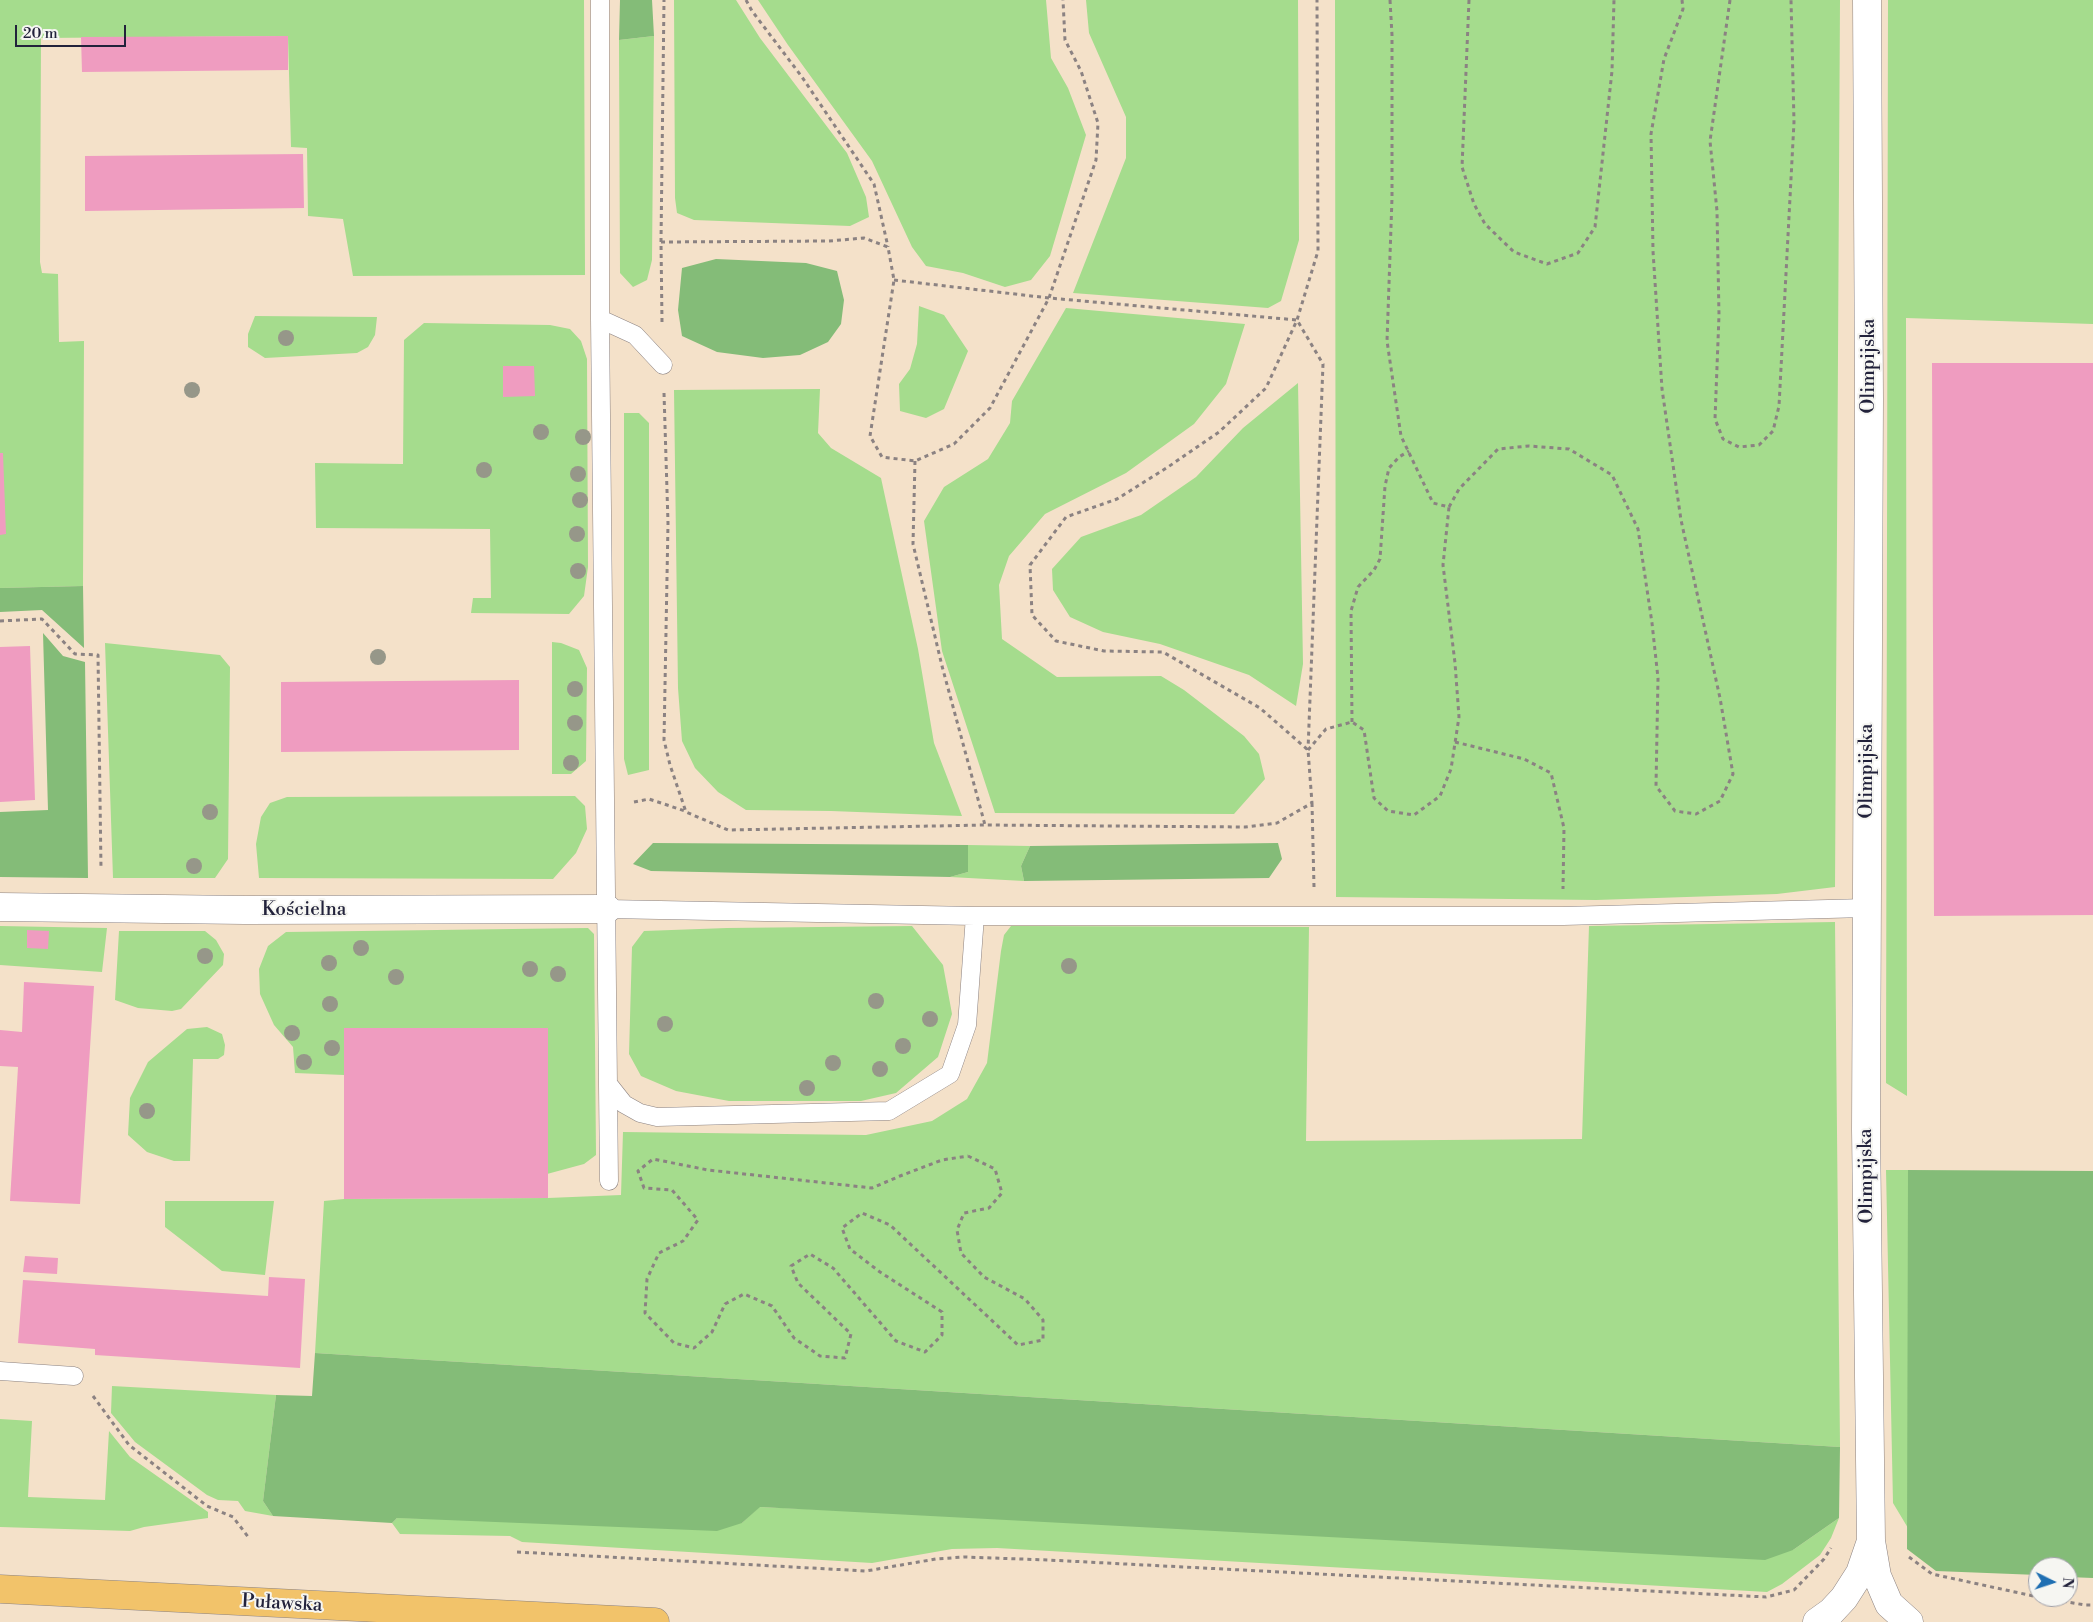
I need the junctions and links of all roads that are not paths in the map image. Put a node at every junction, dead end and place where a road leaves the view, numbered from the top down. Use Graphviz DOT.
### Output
graph roads {
  1 [pos="600,0"];
  2 [pos="1867,0"];
  3 [pos="600,319"];
  4 [pos="662,365"];
  5 [pos="0,906"];
  6 [pos="1866,908"];
  7 [pos="607,909"];
  8 [pos="975,916"];
  9 [pos="609,1085"];
  10 [pos="609,1181"];
  11 [pos="0,1371"];
  12 [pos="74,1376"];
  13 [pos="1871,1541"];
  14 [pos="0,1589"];
  15 [pos="655,1622"];
  16 [pos="1817,1622"];
  17 [pos="1909,1622"];
  1 -- 3 [label="lane"];
  2 -- 6 [label="street, Olimpijska"];
  3 -- 4 [label="lane"];
  3 -- 7 [label="lane"];
  5 -- 7 [label="street, Kościelna"];
  6 -- 8 [label="lane"];
  6 -- 13 [label="street, Olimpijska"];
  7 -- 8 [label="lane"];
  7 -- 9 [label="lane"];
  8 -- 9 [label="lane"];
  9 -- 10 [label="lane"];
  11 -- 12 [label="lane"];
  13 -- 16 [label="street, Olimpijska"];
  13 -- 17 [label="street, Olimpijska"];
  14 -- 15 [label="main road, Puławska"];
}
